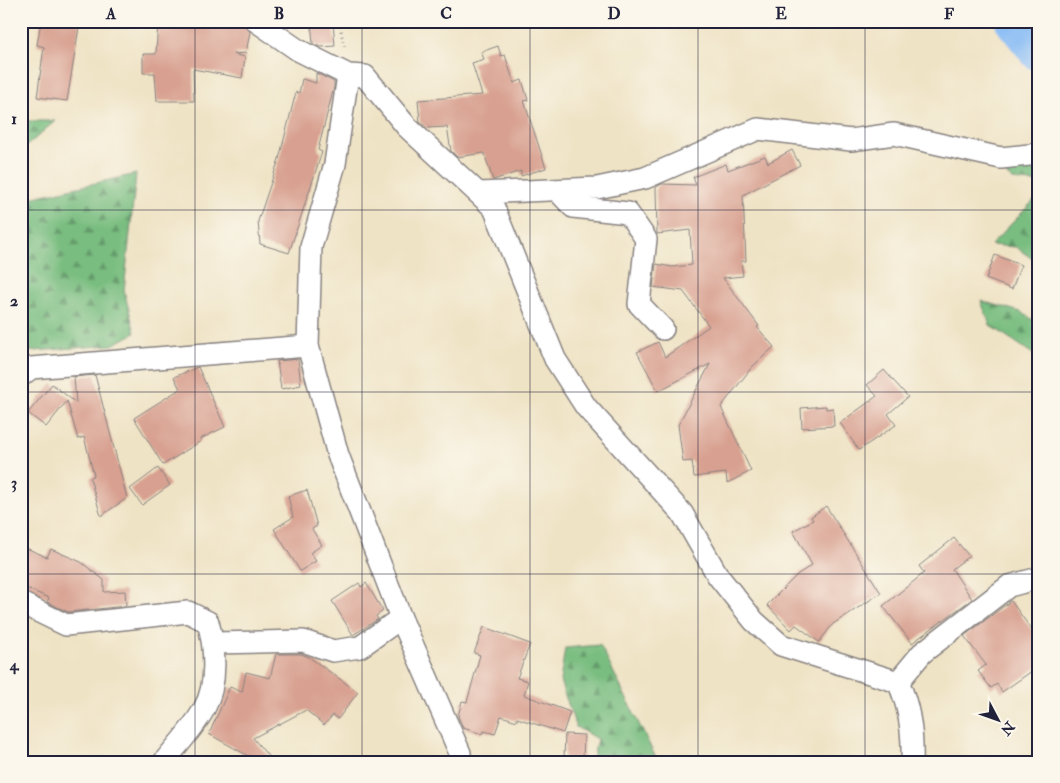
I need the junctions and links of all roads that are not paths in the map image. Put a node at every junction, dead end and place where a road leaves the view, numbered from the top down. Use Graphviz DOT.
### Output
graph roads {
  1 [pos="256,21"];
  2 [pos="348,75"];
  3 [pos="1039,154"];
  4 [pos="558,191"];
  5 [pos="479,193"];
  6 [pos="663,329"];
  7 [pos="308,346"];
  8 [pos="21,376"];
  9 [pos="1039,578"];
  10 [pos="21,603"];
  11 [pos="400,618"];
  12 [pos="214,644"];
  13 [pos="898,682"];
  14 [pos="460,753"];
  15 [pos="164,762"];
  16 [pos="912,762"];
  1 -- 2 [label="street"];
  2 -- 5 [label="street"];
  2 -- 7 [label="street"];
  3 -- 4 [label="street"];
  4 -- 5 [label="street"];
  4 -- 6 [label="street"];
  5 -- 13 [label="street"];
  7 -- 8 [label="street"];
  7 -- 11 [label="street"];
  9 -- 13 [label="street"];
  10 -- 12 [label="street"];
  11 -- 12 [label="street"];
  11 -- 14 [label="street"];
  12 -- 15 [label="street"];
  13 -- 16 [label="street"];
}
